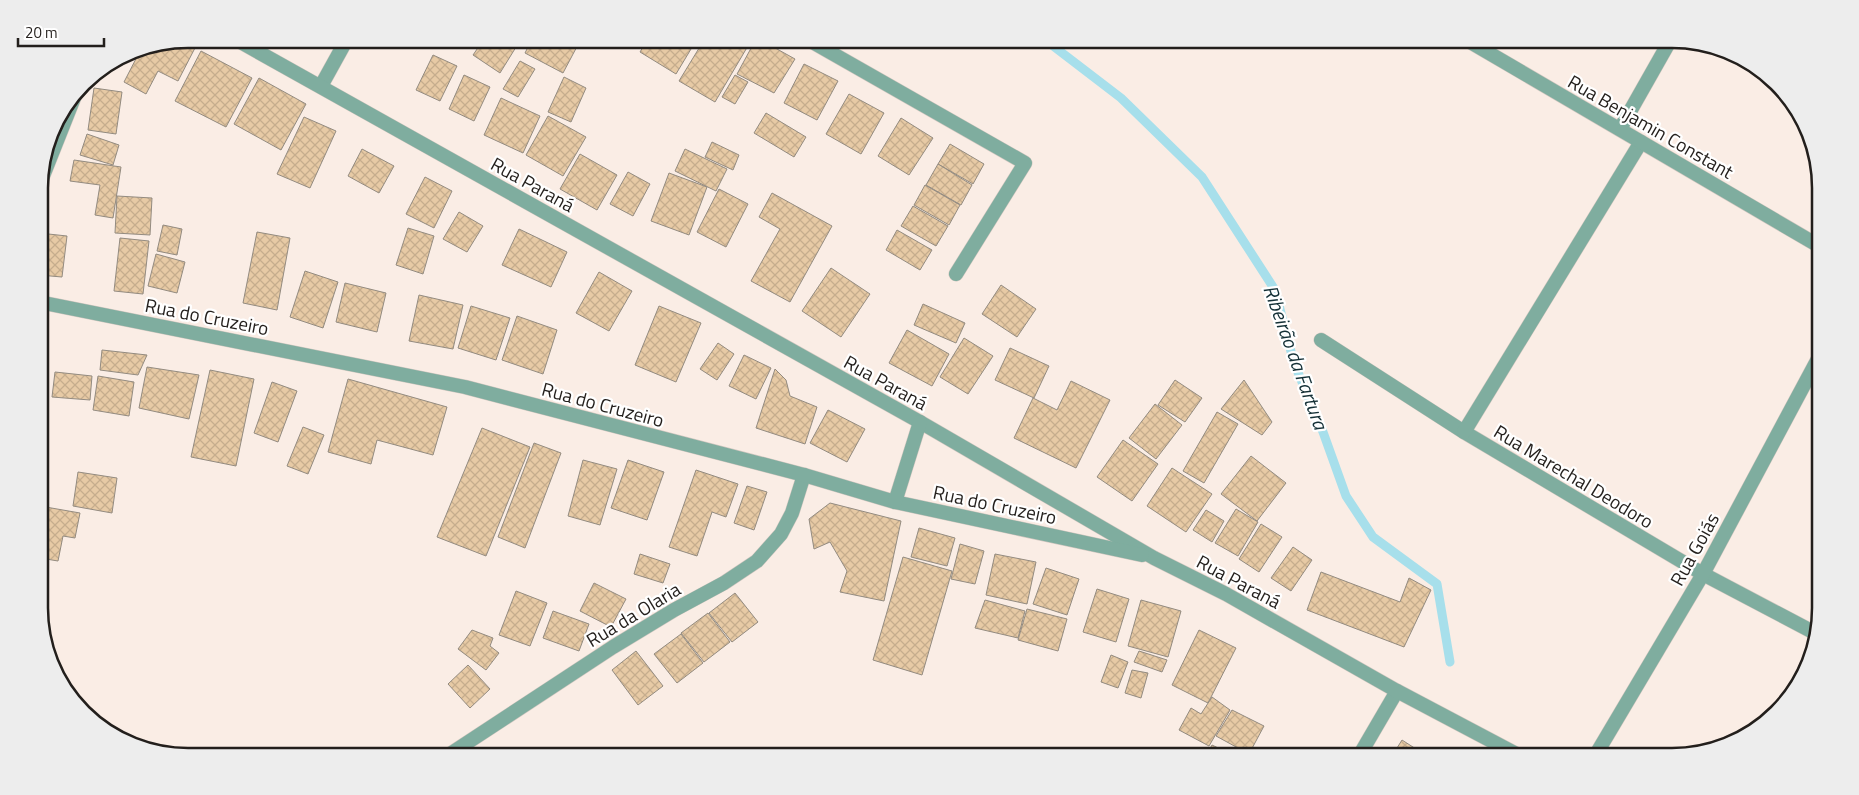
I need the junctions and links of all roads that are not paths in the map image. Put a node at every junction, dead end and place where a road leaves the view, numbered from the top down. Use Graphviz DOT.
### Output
graph roads {
  1 [pos="251,48"];
  2 [pos="342,48"];
  3 [pos="823,48"];
  4 [pos="1480,48"];
  5 [pos="1666,48"];
  6 [pos="321,86"];
  7 [pos="67,115"];
  8 [pos="1620,129"];
  9 [pos="1641,142"];
  10 [pos="51,156"];
  11 [pos="1812,242"];
  12 [pos="956,274"];
  13 [pos="48,304"];
  14 [pos="1321,340"];
  15 [pos="1812,372"];
  16 [pos="920,422"];
  17 [pos="1464,432"];
  18 [pos="804,476"];
  19 [pos="895,502"];
  20 [pos="1154,558"];
  21 [pos="1703,574"];
  22 [pos="1810,630"];
  23 [pos="1397,691"];
  24 [pos="1364,747"];
  25 [pos="1503,747"];
  26 [pos="1600,747"];
  27 [pos="459,748"];
  1 -- 6 [label="street, Rua Paraná"];
  2 -- 6 [label="street"];
  3 -- 12 [label="street"];
  4 -- 8 [label="street, Rua Benjamin Constant"];
  5 -- 8 [label="street"];
  6 -- 16 [label="street, Rua Paraná"];
  7 -- 10 [label="street"];
  8 -- 9 [label="street, Rua Benjamin Constant"];
  9 -- 11 [label="street, Rua Benjamin Constant"];
  9 -- 17 [label="street"];
  13 -- 18 [label="street, Rua do Cruzeiro"];
  14 -- 17 [label="street, Rua Marechal Deodoro"];
  15 -- 21 [label="street, Rua Goiás"];
  16 -- 19 [label="street"];
  16 -- 20 [label="street, Rua Paraná"];
  17 -- 21 [label="street, Rua Marechal Deodoro"];
  18 -- 19 [label="street, Rua do Cruzeiro"];
  18 -- 27 [label="street, Rua da Olaria"];
  19 -- 20 [label="street, Rua do Cruzeiro"];
  20 -- 23 [label="street, Rua Paraná"];
  21 -- 22 [label="street, Rua Marechal Deodoro"];
  21 -- 26 [label="street, Rua Goiás"];
  23 -- 24 [label="street"];
  23 -- 25 [label="street, Rua Paraná"];
}
